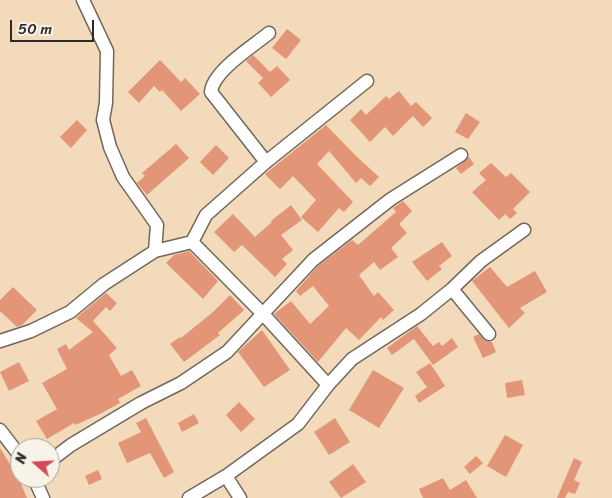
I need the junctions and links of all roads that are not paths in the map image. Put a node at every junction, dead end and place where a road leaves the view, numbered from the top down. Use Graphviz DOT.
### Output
graph roads {
  1 [pos="83,0"];
  2 [pos="269,33"];
  3 [pos="367,81"];
  4 [pos="462,154"];
  5 [pos="266,162"];
  6 [pos="524,230"];
  7 [pos="192,242"];
  8 [pos="155,251"];
  9 [pos="452,289"];
  10 [pos="264,315"];
  11 [pos="489,334"];
  12 [pos="2,337"];
  13 [pos="328,386"];
  14 [pos="0,430"];
  15 [pos="10,443"];
  16 [pos="60,453"];
  17 [pos="226,476"];
  18 [pos="189,498"];
  19 [pos="240,498"];
  1 -- 8 [label="street"];
  2 -- 5 [label="street"];
  3 -- 5 [label="street"];
  4 -- 10 [label="street"];
  5 -- 7 [label="street"];
  6 -- 9 [label="street"];
  7 -- 8 [label="street"];
  7 -- 10 [label="street"];
  8 -- 12 [label="street"];
  9 -- 11 [label="street"];
  9 -- 13 [label="street"];
  10 -- 13 [label="street"];
  10 -- 16 [label="street"];
  13 -- 17 [label="street"];
  14 -- 15 [label="street"];
  17 -- 18 [label="street"];
  17 -- 19 [label="street"];
}
